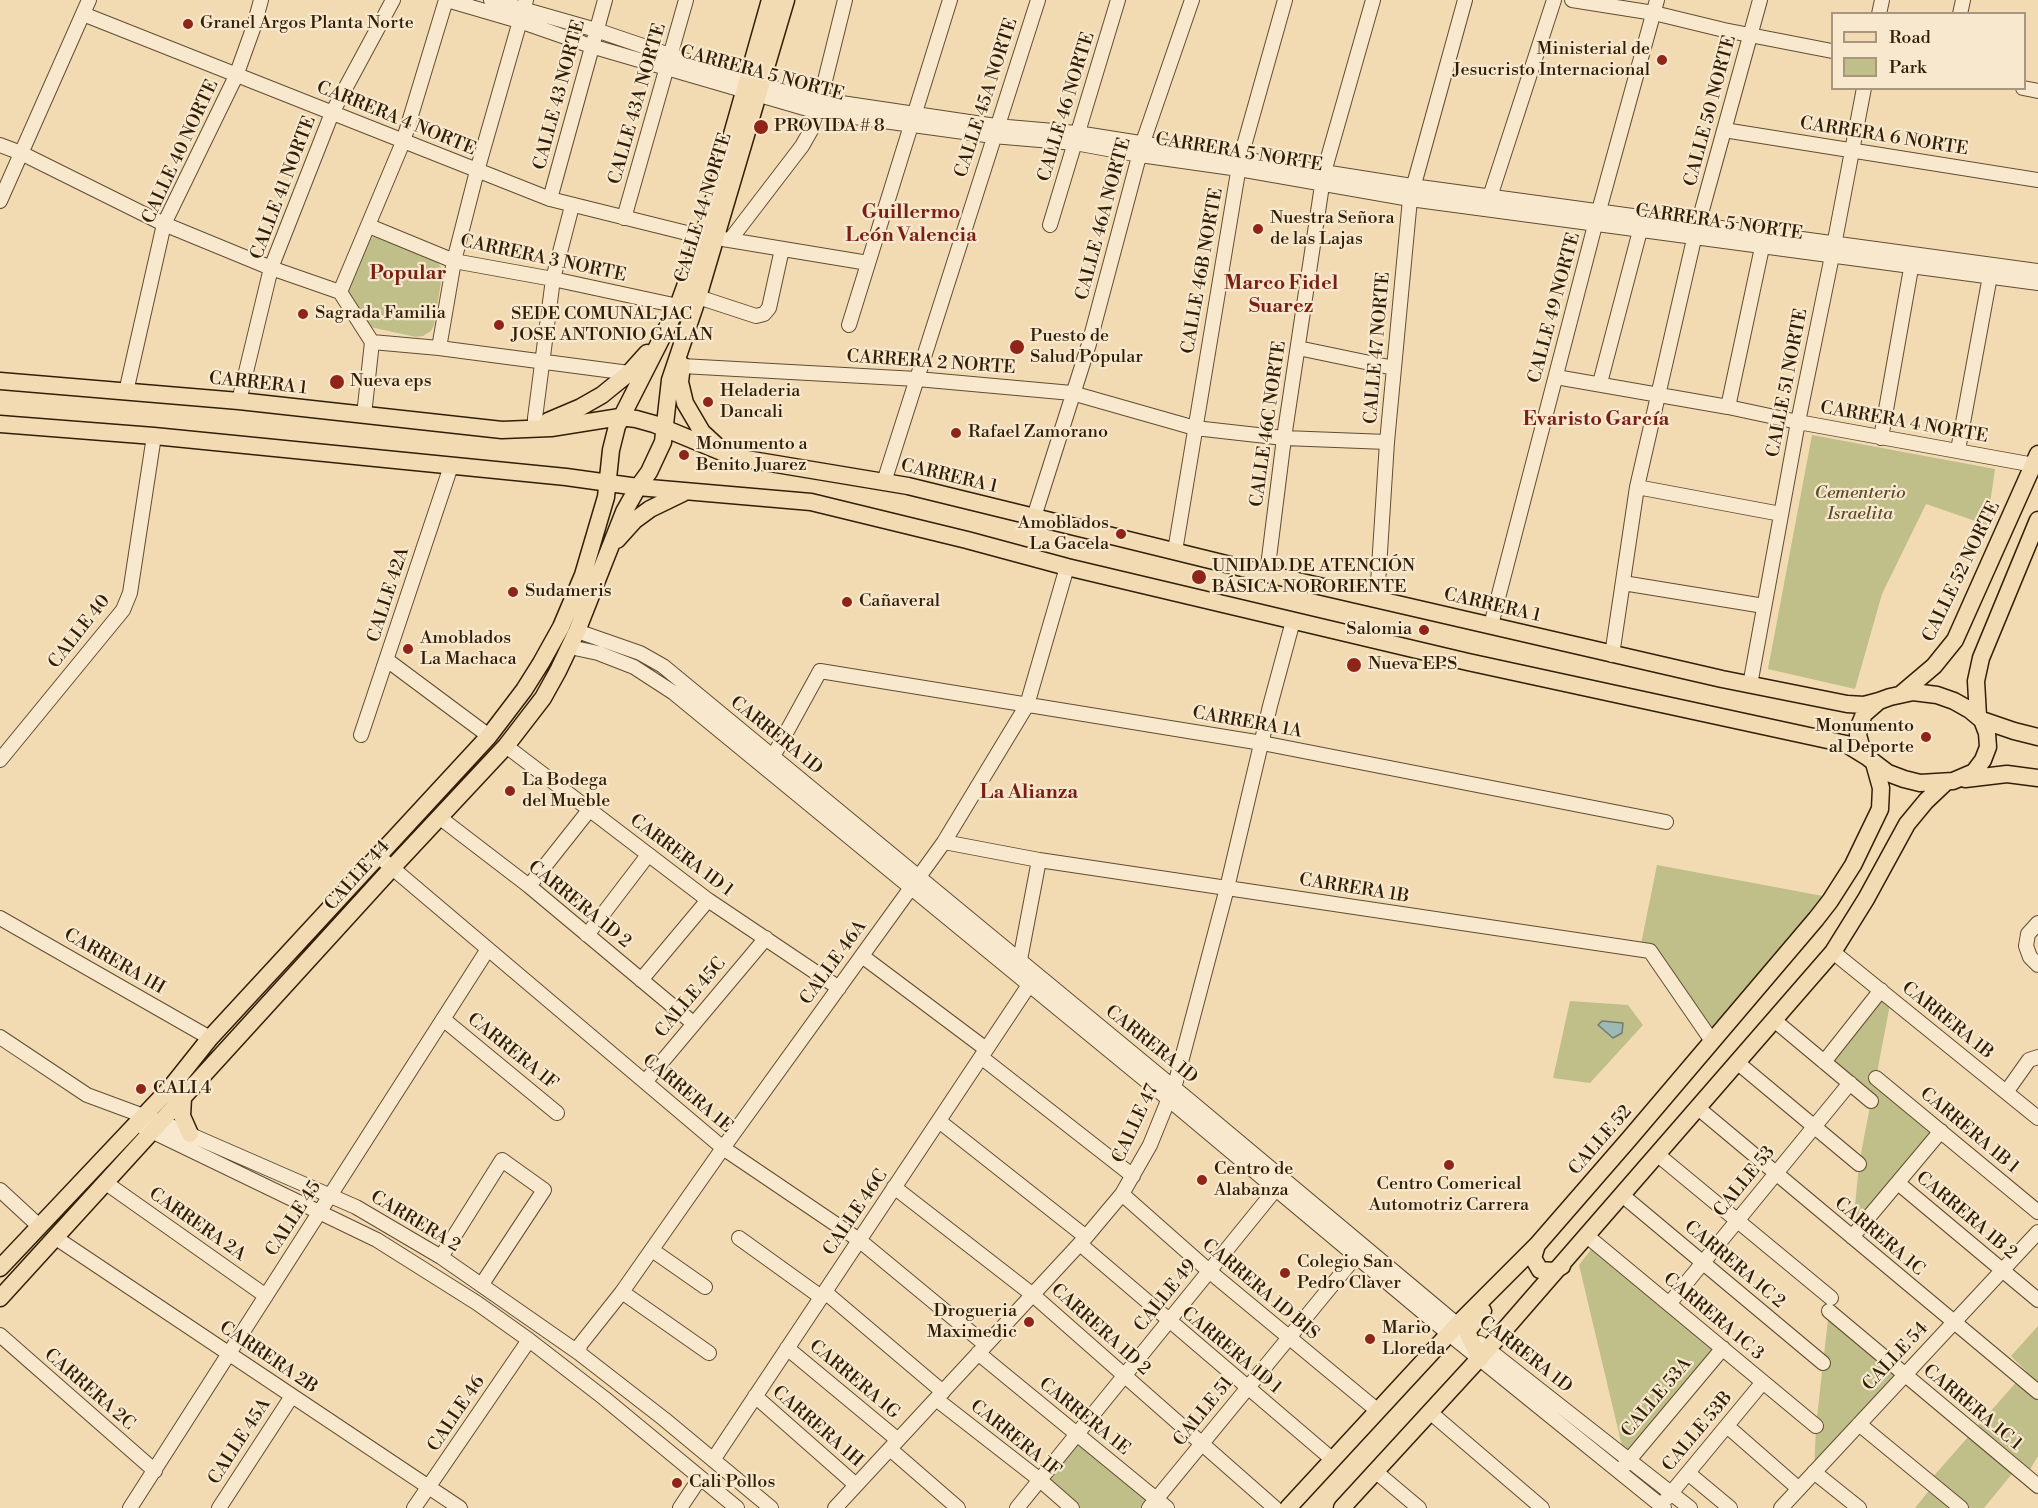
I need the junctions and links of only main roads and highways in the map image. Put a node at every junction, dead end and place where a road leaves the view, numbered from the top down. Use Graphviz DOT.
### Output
graph roads {
  1 [pos="770,0"];
  2 [pos="786,0"];
  3 [pos="753,88"];
  4 [pos="716,238"];
  5 [pos="668,323"];
  6 [pos="685,336"];
  7 [pos="0,381"];
  8 [pos="620,417"];
  9 [pos="0,424"];
  10 [pos="666,428"];
  11 [pos="515,430"];
  12 [pos="735,457"];
  13 [pos="2036,459"];
  14 [pos="607,482"];
  15 [pos="638,487"];
  16 [pos="687,491"];
  17 [pos="2038,520"];
  18 [pos="610,548"];
  19 [pos="1901,694"];
  20 [pos="1879,701"];
  21 [pos="1980,718"];
  22 [pos="2038,736"];
  23 [pos="1870,760"];
  24 [pos="2038,778"];
  25 [pos="1953,781"];
  26 [pos="183,1098"];
  27 [pos="190,1134"];
  28 [pos="1531,1251"];
  29 [pos="4,1264"];
  30 [pos="1562,1266"];
  31 [pos="23,1273"];
  32 [pos="0,1299"];
  33 [pos="1458,1330"];
  34 [pos="1484,1354"];
  35 [pos="1288,1508"];
  36 [pos="1342,1508"];
  1 -- 3 [label="main road, CALLE 44 NORTE"];
  2 -- 3 [label="main road, CALLE 44 NORTE"];
  3 -- 4 [label="main road, CALLE 44 NORTE"];
  4 -- 5 [label="main road, CALLE 44 NORTE"];
  4 -- 6 [label="main road, CALLE 44 NORTE"];
  5 -- 8 [label="main road, CALLE 44 NORTE"];
  5 -- 11 [label="main road"];
  6 -- 10 [label="main road, CALLE 44 NORTE"];
  6 -- 12 [label="main road"];
  7 -- 11 [label="main road, CARRERA 1"];
  8 -- 10 [label="main road, CARRERA 1"];
  8 -- 11 [label="main road, CARRERA 1"];
  8 -- 14 [label="main road, CALLE 44"];
  9 -- 14 [label="main road"];
  10 -- 12 [label="main road, CARRERA 1"];
  10 -- 15 [label="main road, CALLE 44"];
  12 -- 20 [label="main road, CARRERA 1"];
  13 -- 19 [label="main road, CALLE 52 NORTE"];
  14 -- 15 [label="main road"];
  14 -- 29 [label="main road, CALLE 44"];
  15 -- 16 [label="main road"];
  15 -- 18 [label="main road, CALLE 44"];
  16 -- 18 [label="main road"];
  16 -- 23 [label="main road"];
  17 -- 21 [label="main road"];
  18 -- 26 [label="main road, CALLE 44"];
  19 -- 20 [label="main road"];
  19 -- 21 [label="main road"];
  20 -- 23 [label="main road"];
  21 -- 22 [label="main road"];
  21 -- 25 [label="main road"];
  23 -- 25 [label="main road"];
  23 -- 28 [label="main road, CALLE 52"];
  24 -- 25 [label="main road"];
  25 -- 30 [label="main road"];
  26 -- 27 [label="main road"];
  26 -- 31 [label="main road, CALLE 44"];
  28 -- 30 [label="main road"];
  28 -- 33 [label="main road, CALLE 52"];
  29 -- 31 [label="main road"];
  30 -- 34 [label="main road"];
  31 -- 32 [label="main road, CALLE 44"];
  33 -- 34 [label="main road"];
  33 -- 35 [label="main road, CALLE 52"];
  34 -- 36 [label="main road"];
}
